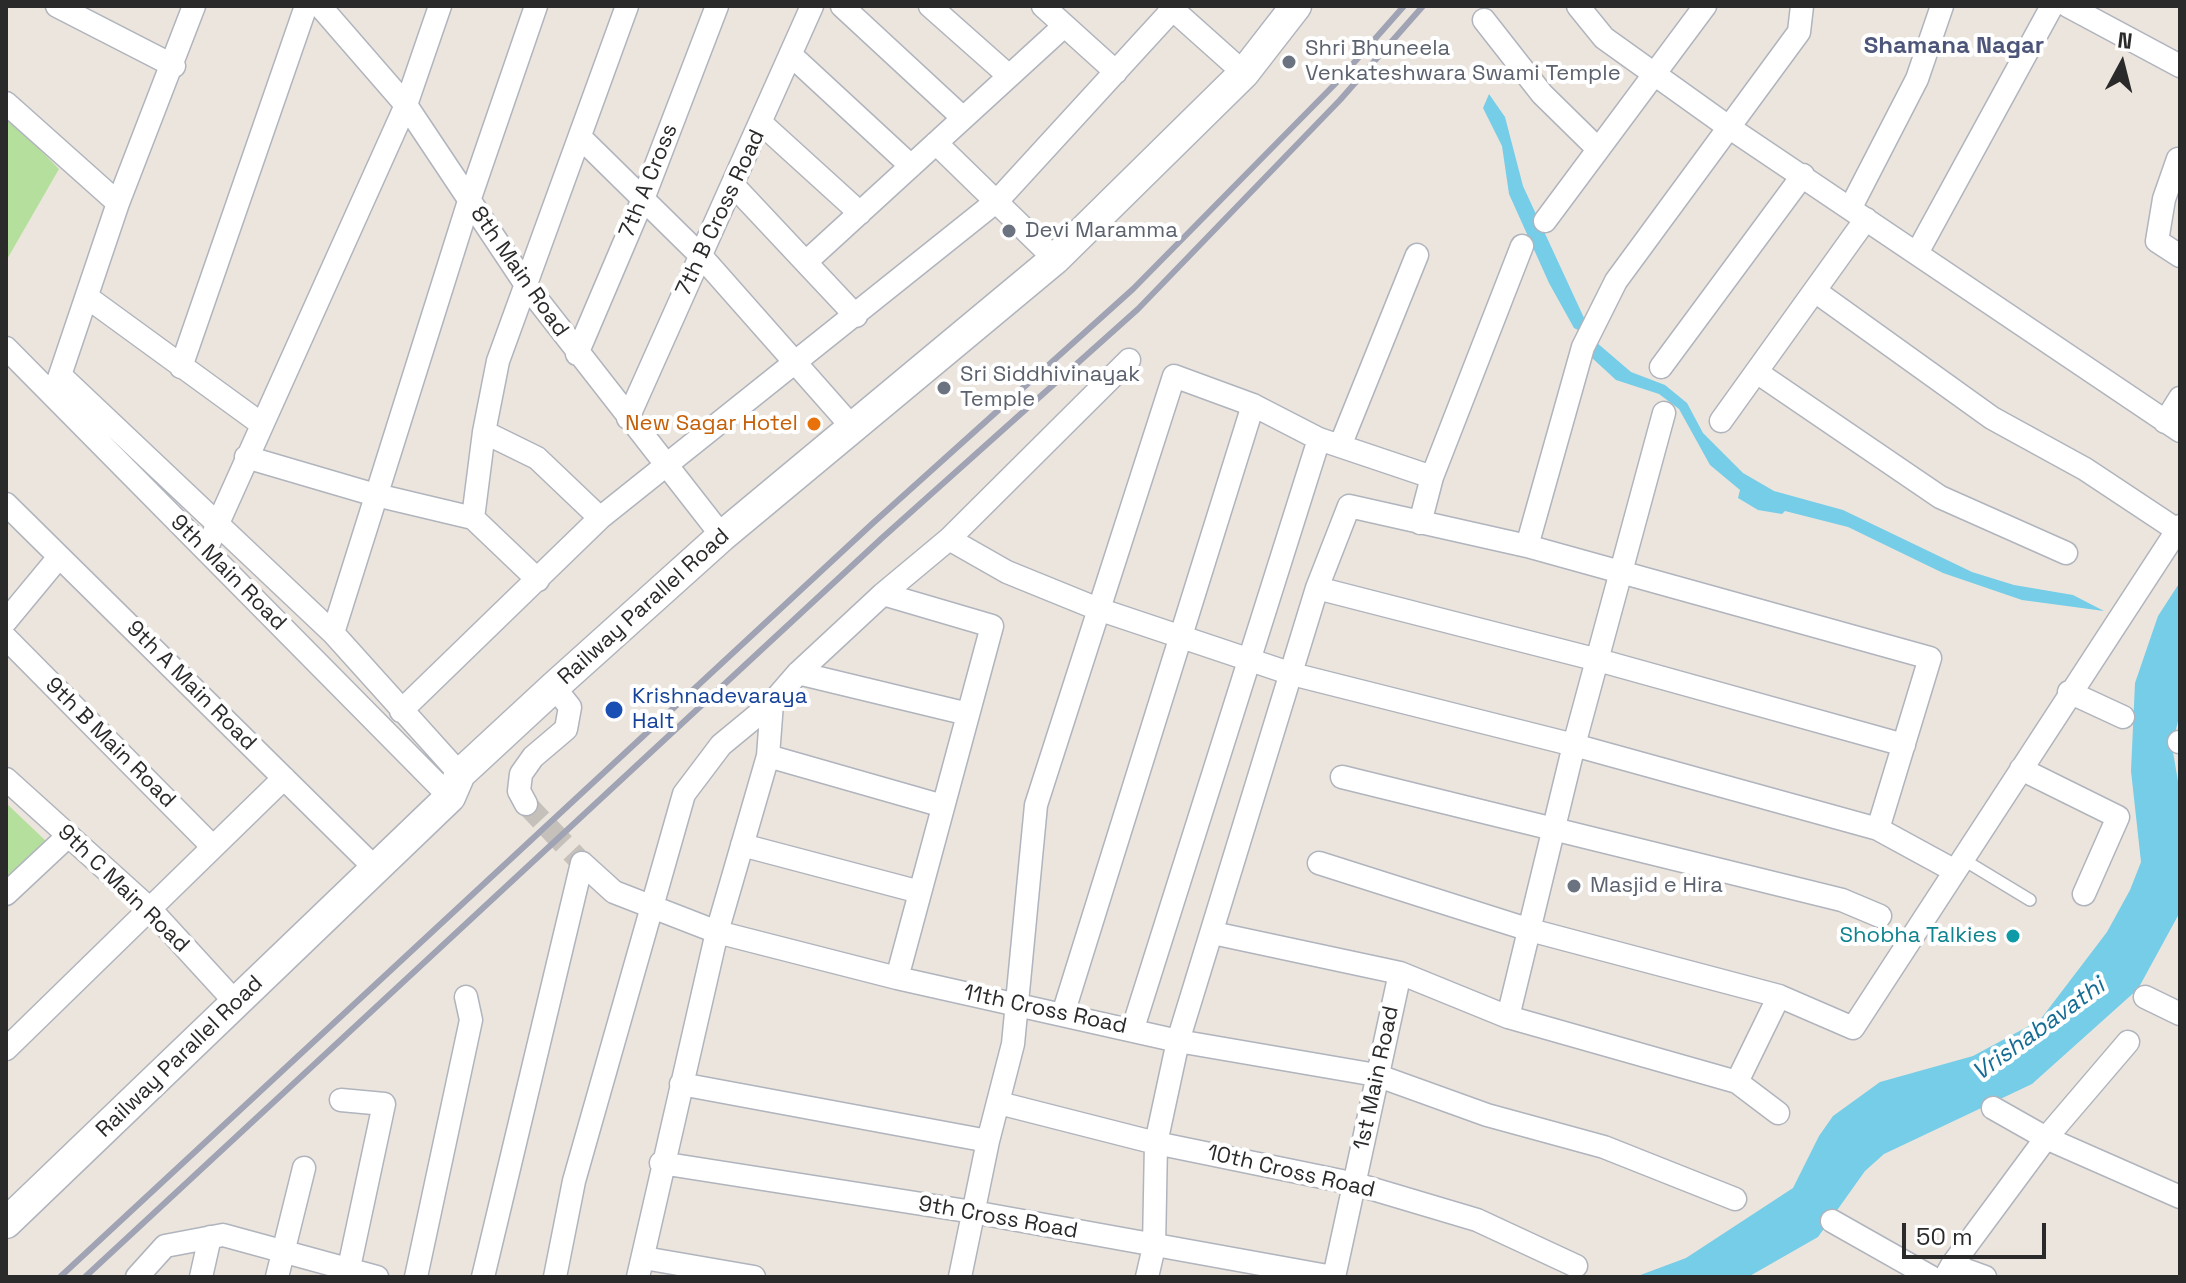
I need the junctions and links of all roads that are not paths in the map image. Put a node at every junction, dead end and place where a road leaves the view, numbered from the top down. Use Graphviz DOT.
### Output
graph roads {
  1 [pos="57,6"];
  2 [pos="194,6"];
  3 [pos="306,6"];
  4 [pos="320,6"];
  5 [pos="440,6"];
  6 [pos="536,6"];
  7 [pos="627,6"];
  8 [pos="717,6"];
  9 [pos="812,6"];
  10 [pos="842,6"];
  11 [pos="930,6"];
  12 [pos="1043,6"];
  13 [pos="1296,6"];
  14 [pos="1578,6"];
  15 [pos="1705,6"];
  16 [pos="1802,6"];
  17 [pos="1942,6"];
  18 [pos="2052,6"];
  19 [pos="2068,6"];
  20 [pos="1171,8"];
  21 [pos="1484,20"];
  22 [pos="1064,26"];
  23 [pos="792,56"];
  24 [pos="174,66"];
  25 [pos="2180,66"];
  26 [pos="1654,71"];
  27 [pos="1116,72"];
  28 [pos="1244,73"];
  29 [pos="1009,76"];
  30 [pos="6,103"];
  31 [pos="406,105"];
  32 [pos="963,118"];
  33 [pos="762,124"];
  34 [pos="1727,126"];
  35 [pos="581,138"];
  36 [pos="936,143"];
  37 [pos="1597,148"];
  38 [pos="2178,159"];
  39 [pos="911,166"];
  40 [pos="1803,175"];
  41 [pos="734,186"];
  42 [pos="643,199"];
  43 [pos="998,200"];
  44 [pos="469,201"];
  45 [pos="118,203"];
  46 [pos="860,213"];
  47 [pos="1859,213"];
  48 [pos="1545,221"];
  49 [pos="1522,246"];
  50 [pos="1917,253"];
  51 [pos="1417,255"];
  52 [pos="701,256"];
  53 [pos="2180,256"];
  54 [pos="1055,259"];
  55 [pos="806,262"];
  56 [pos="526,285"];
  57 [pos="1815,291"];
  58 [pos="87,297"];
  59 [pos="856,316"];
  60 [pos="7,350"];
  61 [pos="577,354"];
  62 [pos="1129,360"];
  63 [pos="797,364"];
  64 [pos="181,367"];
  65 [pos="1661,367"];
  66 [pos="1758,373"];
  67 [pos="57,385"];
  68 [pos="2180,398"];
  69 [pos="1253,405"];
  70 [pos="1664,413"];
  71 [pos="628,418"];
  72 [pos="1721,421"];
  73 [pos="260,423"];
  74 [pos="2173,426"];
  75 [pos="853,428"];
  76 [pos="484,432"];
  77 [pos="1329,443"];
  78 [pos="246,457"];
  79 [pos="665,463"];
  80 [pos="1432,477"];
  81 [pos="377,494"];
  82 [pos="6,504"];
  83 [pos="473,518"];
  84 [pos="600,518"];
  85 [pos="1420,523"];
  86 [pos="216,526"];
  87 [pos="2178,528"];
  88 [pos="722,536"];
  89 [pos="949,539"];
  90 [pos="1527,546"];
  91 [pos="206,550"];
  92 [pos="2066,553"];
  93 [pos="59,557"];
  94 [pos="1621,571"];
  95 [pos="538,580"];
  96 [pos="1317,588"];
  97 [pos="883,594"];
  98 [pos="1098,609"];
  99 [pos="6,621"];
  100 [pos="333,633"];
  101 [pos="1181,637"];
  102 [pos="6,638"];
  103 [pos="1250,657"];
  104 [pos="1598,660"];
  105 [pos="798,673"];
  106 [pos="1292,674"];
  107 [pos="554,687"];
  108 [pos="2069,692"];
  109 [pos="772,703"];
  110 [pos="401,711"];
  111 [pos="968,714"];
  112 [pos="2123,717"];
  113 [pos="1574,745"];
  114 [pos="1904,745"];
  115 [pos="768,756"];
  116 [pos="2021,769"];
  117 [pos="1342,777"];
  118 [pos="284,778"];
  119 [pos="6,779"];
  120 [pos="455,786"];
  121 [pos="526,804"];
  122 [pos="943,806"];
  123 [pos="1878,829"];
  124 [pos="1556,830"];
  125 [pos="68,836"];
  126 [pos="742,845"];
  127 [pos="213,847"];
  128 [pos="1319,863"];
  129 [pos="1959,866"];
  130 [pos="375,868"];
  131 [pos="920,892"];
  132 [pos="6,894"];
  133 [pos="2084,894"];
  134 [pos="2030,900"];
  135 [pos="654,907"];
  136 [pos="150,909"];
  137 [pos="1880,916"];
  138 [pos="1530,930"];
  139 [pos="717,932"];
  140 [pos="1213,933"];
  141 [pos="1400,973"];
  142 [pos="897,978"];
  143 [pos="1779,996"];
  144 [pos="466,997"];
  145 [pos="2145,997"];
  146 [pos="237,1004"];
  147 [pos="1016,1005"];
  148 [pos="1063,1014"];
  149 [pos="2180,1014"];
  150 [pos="1508,1017"];
  151 [pos="1133,1028"];
  152 [pos="1178,1041"];
  153 [pos="2128,1042"];
  154 [pos="6,1049"];
  155 [pos="1376,1075"];
  156 [pos="1737,1082"];
  157 [pos="681,1084"];
  158 [pos="341,1100"];
  159 [pos="999,1103"];
  160 [pos="1993,1108"];
  161 [pos="1778,1113"];
  162 [pos="2046,1138"];
  163 [pos="988,1141"];
  164 [pos="1156,1143"];
  165 [pos="661,1163"];
  166 [pos="304,1168"];
  167 [pos="1356,1184"];
  168 [pos="2180,1197"];
  169 [pos="1735,1199"];
  170 [pos="973,1212"];
  171 [pos="1832,1221"];
  172 [pos="6,1223"];
  173 [pos="210,1237"];
  174 [pos="1154,1247"];
  175 [pos="283,1248"];
  176 [pos="1576,1266"];
  177 [pos="641,1267"];
  178 [pos="1949,1271"];
  179 [pos="348,1273"];
  180 [pos="137,1277"];
  181 [pos="201,1277"];
  182 [pos="277,1277"];
  183 [pos="377,1277"];
  184 [pos="416,1277"];
  185 [pos="483,1277"];
  186 [pos="555,1277"];
  187 [pos="754,1277"];
  188 [pos="960,1277"];
  189 [pos="1147,1277"];
  190 [pos="1334,1277"];
  191 [pos="1931,1277"];
  192 [pos="1985,1277"];
  1 -- 24 [label="street"];
  2 -- 24 [label="street"];
  3 -- 64 [label="street"];
  4 -- 31 [label="street, 8th Main Road"];
  5 -- 31 [label="street"];
  6 -- 44 [label="street"];
  7 -- 35 [label="street"];
  8 -- 42 [label="street, 7th A Cross"];
  9 -- 23 [label="street, 7th B Cross Road"];
  10 -- 32 [label="street"];
  11 -- 29 [label="street"];
  12 -- 22 [label="street"];
  13 -- 28 [label="street, Railway Parallel Road"];
  14 -- 26 [label="street"];
  15 -- 26 [label="street"];
  16 -- 34 [label="street"];
  17 -- 47 [label="street"];
  18 -- 50 [label="street"];
  19 -- 25 [label="street"];
  20 -- 27 [label="street"];
  20 -- 28 [label="street"];
  21 -- 37 [label="street"];
  22 -- 27 [label="street"];
  22 -- 29 [label="street"];
  23 -- 33 [label="street, 7th B Cross Road"];
  23 -- 39 [label="street"];
  24 -- 45 [label="street"];
  26 -- 34 [label="street"];
  26 -- 37 [label="street"];
  27 -- 43 [label="street"];
  28 -- 54 [label="street, Railway Parallel Road"];
  29 -- 32 [label="street"];
  30 -- 45 [label="street"];
  31 -- 44 [label="street, 8th Main Road"];
  31 -- 73 [label="street"];
  32 -- 36 [label="street"];
  33 -- 41 [label="street, 7th B Cross Road"];
  33 -- 46 [label="street"];
  34 -- 40 [label="street"];
  34 -- 90 [label="street"];
  35 -- 42 [label="street"];
  35 -- 56 [label="street"];
  36 -- 39 [label="street"];
  36 -- 43 [label="street"];
  37 -- 48 [label="street"];
  38 -- 53 [label="street"];
  39 -- 46 [label="street"];
  40 -- 47 [label="street"];
  40 -- 65 [label="street"];
  41 -- 52 [label="street, 7th B Cross Road"];
  41 -- 55 [label="street"];
  42 -- 52 [label="street"];
  42 -- 61 [label="street, 7th A Cross"];
  43 -- 54 [label="street"];
  43 -- 59 [label="street"];
  44 -- 56 [label="street, 8th Main Road"];
  44 -- 81 [label="street"];
  45 -- 58 [label="street"];
  46 -- 55 [label="street"];
  47 -- 50 [label="street"];
  47 -- 57 [label="street"];
  49 -- 80 [label="street"];
  50 -- 74 [label="street"];
  51 -- 77 [label="street"];
  52 -- 63 [label="street"];
  52 -- 71 [label="street, 7th B Cross Road"];
  54 -- 75 [label="street, Railway Parallel Road"];
  55 -- 59 [label="street"];
  56 -- 61 [label="street, 8th Main Road"];
  56 -- 76 [label="street"];
  57 -- 66 [label="street"];
  57 -- 87 [label="street"];
  58 -- 64 [label="street"];
  58 -- 67 [label="street"];
  59 -- 63 [label="street"];
  60 -- 67 [label="street, 9th Main Road"];
  61 -- 71 [label="street, 8th Main Road"];
  62 -- 89 [label="street"];
  63 -- 75 [label="street"];
  63 -- 79 [label="street"];
  64 -- 73 [label="street"];
  66 -- 72 [label="street"];
  66 -- 92 [label="street"];
  67 -- 86 [label="street"];
  67 -- 91 [label="street, 9th Main Road"];
  68 -- 74 [label="street"];
  69 -- 77 [label="street"];
  69 -- 98 [label="street"];
  69 -- 101 [label="street"];
  70 -- 94 [label="street"];
  71 -- 79 [label="street, 8th Main Road"];
  73 -- 78 [label="street"];
  75 -- 88 [label="street, Railway Parallel Road"];
  76 -- 83 [label="street"];
  76 -- 84 [label="street"];
  77 -- 80 [label="street"];
  77 -- 103 [label="street"];
  78 -- 81 [label="street"];
  78 -- 86 [label="street"];
  79 -- 84 [label="street"];
  79 -- 88 [label="street, 8th Main Road"];
  80 -- 85 [label="street"];
  81 -- 83 [label="street"];
  81 -- 100 [label="street"];
  82 -- 93 [label="street, 9th A Main Road"];
  83 -- 95 [label="street"];
  84 -- 95 [label="street"];
  85 -- 90 [label="street"];
  85 -- 96 [label="street"];
  86 -- 91 [label="street"];
  86 -- 100 [label="street"];
  87 -- 108 [label="street"];
  88 -- 107 [label="street, Railway Parallel Road"];
  89 -- 97 [label="street"];
  89 -- 98 [label="street"];
  90 -- 94 [label="street"];
  91 -- 120 [label="street, 9th Main Road"];
  93 -- 99 [label="street"];
  93 -- 118 [label="street, 9th A Main Road"];
  94 -- 104 [label="street"];
  94 -- 114 [label="street"];
  95 -- 110 [label="street"];
  96 -- 104 [label="street"];
  96 -- 106 [label="street"];
  97 -- 105 [label="street"];
  97 -- 111 [label="street"];
  98 -- 101 [label="street"];
  98 -- 147 [label="street"];
  100 -- 110 [label="street"];
  101 -- 103 [label="street"];
  101 -- 148 [label="street"];
  102 -- 127 [label="street, 9th B Main Road"];
  103 -- 106 [label="street"];
  103 -- 151 [label="street"];
  104 -- 113 [label="street"];
  104 -- 114 [label="street"];
  105 -- 109 [label="street"];
  105 -- 111 [label="street"];
  106 -- 113 [label="street"];
  106 -- 140 [label="street"];
  107 -- 120 [label="street, Railway Parallel Road"];
  107 -- 121 [label="street"];
  108 -- 112 [label="street"];
  108 -- 116 [label="street"];
  109 -- 115 [label="street"];
  109 -- 135 [label="street"];
  110 -- 120 [label="street"];
  111 -- 122 [label="street"];
  113 -- 123 [label="street"];
  113 -- 124 [label="street"];
  114 -- 123 [label="street"];
  115 -- 122 [label="street"];
  115 -- 126 [label="street"];
  116 -- 129 [label="street"];
  116 -- 133 [label="street"];
  117 -- 124 [label="street"];
  118 -- 127 [label="street"];
  118 -- 130 [label="street, 9th A Main Road"];
  119 -- 125 [label="street, 9th C Main Road"];
  120 -- 130 [label="street, Railway Parallel Road"];
  122 -- 131 [label="street"];
  123 -- 129 [label="street"];
  124 -- 137 [label="street"];
  124 -- 138 [label="street"];
  125 -- 132 [label="street"];
  125 -- 136 [label="street, 9th C Main Road"];
  126 -- 131 [label="street"];
  126 -- 139 [label="street"];
  127 -- 136 [label="street"];
  128 -- 138 [label="street"];
  129 -- 134 [label="lane"];
  129 -- 143 [label="street"];
  130 -- 146 [label="street, Railway Parallel Road"];
  131 -- 142 [label="street"];
  135 -- 139 [label="street, 11th Cross Road"];
  135 -- 185 [label="street, 11th Cross Road"];
  135 -- 186 [label="street"];
  136 -- 146 [label="street, 9th C Main Road"];
  136 -- 154 [label="street"];
  138 -- 143 [label="street"];
  138 -- 150 [label="street"];
  139 -- 142 [label="street, 11th Cross Road"];
  139 -- 157 [label="street"];
  140 -- 141 [label="street"];
  140 -- 152 [label="street"];
  141 -- 150 [label="street"];
  141 -- 155 [label="street, 1st Main Road"];
  142 -- 147 [label="street, 11th Cross Road"];
  143 -- 156 [label="street"];
  144 -- 184 [label="street"];
  145 -- 149 [label="street"];
  146 -- 172 [label="street, Railway Parallel Road"];
  147 -- 148 [label="street, 11th Cross Road"];
  147 -- 159 [label="street"];
  148 -- 151 [label="street, 11th Cross Road"];
  150 -- 156 [label="street"];
  151 -- 152 [label="street, 11th Cross Road"];
  152 -- 155 [label="street, 11th Cross Road"];
  152 -- 164 [label="street"];
  153 -- 162 [label="street"];
  155 -- 167 [label="street, 1st Main Road"];
  155 -- 169 [label="street, 11th Cross Road"];
  156 -- 161 [label="street"];
  157 -- 163 [label="street"];
  157 -- 165 [label="street"];
  158 -- 179 [label="street"];
  159 -- 163 [label="street"];
  159 -- 164 [label="street, 10th Cross Road"];
  160 -- 162 [label="street"];
  162 -- 168 [label="street"];
  162 -- 178 [label="street"];
  163 -- 170 [label="street"];
  164 -- 167 [label="street, 10th Cross Road"];
  164 -- 174 [label="street"];
  165 -- 170 [label="street, 9th Cross Road"];
  165 -- 177 [label="street"];
  166 -- 175 [label="street"];
  167 -- 176 [label="street, 10th Cross Road"];
  167 -- 190 [label="street, 1st Main Road"];
  170 -- 174 [label="street, 9th Cross Road"];
  170 -- 188 [label="street"];
  171 -- 191 [label="street"];
  173 -- 175 [label="street"];
  173 -- 180 [label="street"];
  173 -- 181 [label="street"];
  174 -- 189 [label="street"];
  174 -- 190 [label="street, 9th Cross Road"];
  175 -- 179 [label="street"];
  175 -- 182 [label="street"];
  177 -- 187 [label="street"];
  178 -- 192 [label="street"];
  179 -- 183 [label="street"];
}
